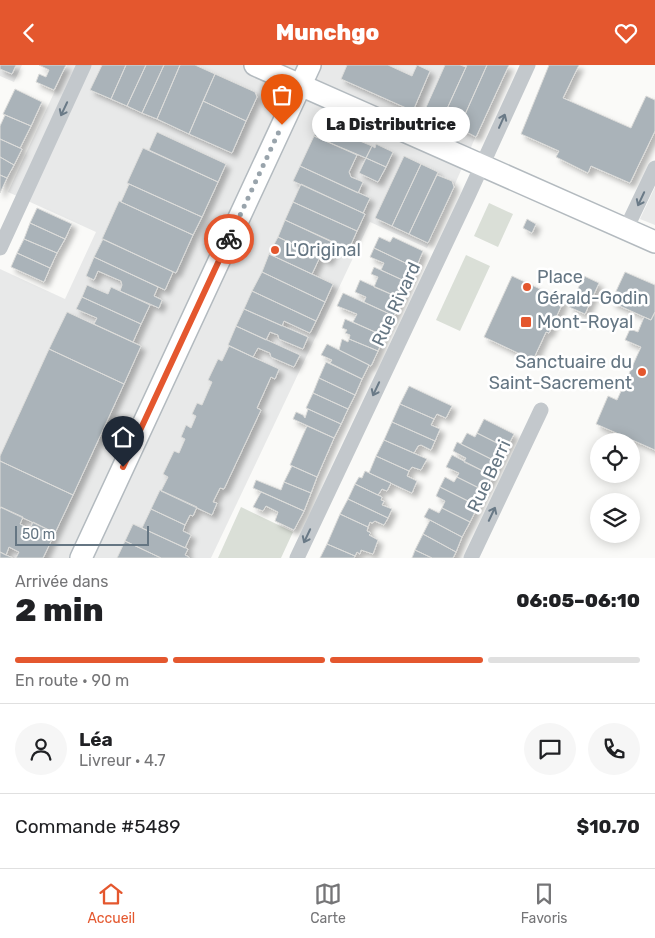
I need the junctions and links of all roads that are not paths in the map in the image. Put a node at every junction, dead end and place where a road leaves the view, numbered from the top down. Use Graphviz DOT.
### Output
graph roads {
  1 [pos="84,65"];
  2 [pos="256,65"];
  3 [pos="310,65"];
  4 [pos="528,65"];
  5 [pos="301,85"];
  6 [pos="482,166"];
  7 [pos="655,169"];
  8 [pos="626,229"];
  9 [pos="655,242"];
  10 [pos="0,248"];
  11 [pos="541,410"];
  12 [pos="81,558"];
  13 [pos="297,558"];
  14 [pos="471,558"];
  1 -- 10 [label="street, one-way"];
  2 -- 5 [label="main road"];
  3 -- 5 [label="main road"];
  6 -- 4 [label="street, Rue Rivard, one-way"];
  5 -- 6 [label="main road"];
  5 -- 12 [label="main road"];
  6 -- 8 [label="main road"];
  6 -- 13 [label="street, Rue Rivard, one-way"];
  7 -- 8 [label="street, one-way"];
  8 -- 9 [label="main road"];
  14 -- 11 [label="street, Rue Berri, one-way"];
}
